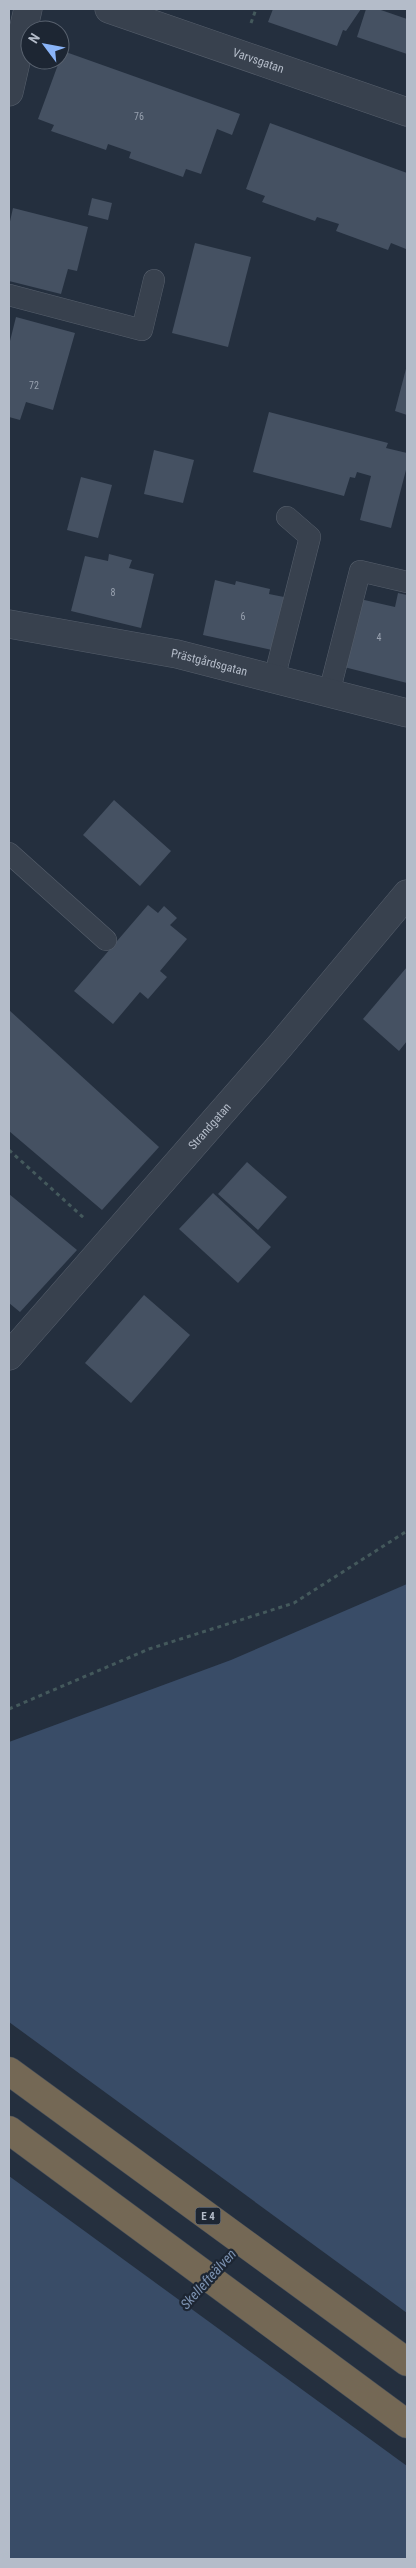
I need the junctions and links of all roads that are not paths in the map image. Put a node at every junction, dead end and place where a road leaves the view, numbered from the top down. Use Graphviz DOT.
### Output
graph roads {
  1 [pos="28,9"];
  2 [pos="109,9"];
  3 [pos="9,92"];
  4 [pos="407,112"];
  5 [pos="154,280"];
  6 [pos="9,295"];
  7 [pos="287,517"];
  8 [pos="407,582"];
  9 [pos="9,624"];
  10 [pos="274,679"];
  11 [pos="329,693"];
  12 [pos="407,714"];
  13 [pos="9,853"];
  14 [pos="407,894"];
  15 [pos="106,940"];
  16 [pos="9,1356"];
  17 [pos="9,2071"];
  18 [pos="9,2130"];
  19 [pos="407,2362"];
  20 [pos="407,2424"];
  1 -- 3 [label="street"];
  2 -- 4 [label="street, Varvsgatan"];
  5 -- 6 [label="lane"];
  7 -- 10 [label="lane"];
  8 -- 11 [label="lane"];
  9 -- 10 [label="street, Prästgårdsgatan"];
  10 -- 11 [label="street, Prästgårdsgatan"];
  11 -- 12 [label="street, Prästgårdsgatan"];
  13 -- 15 [label="lane"];
  14 -- 16 [label="street, Strandgatan"];
  17 -- 19 [label="highway, E 4"];
  18 -- 20 [label="highway"];
}
